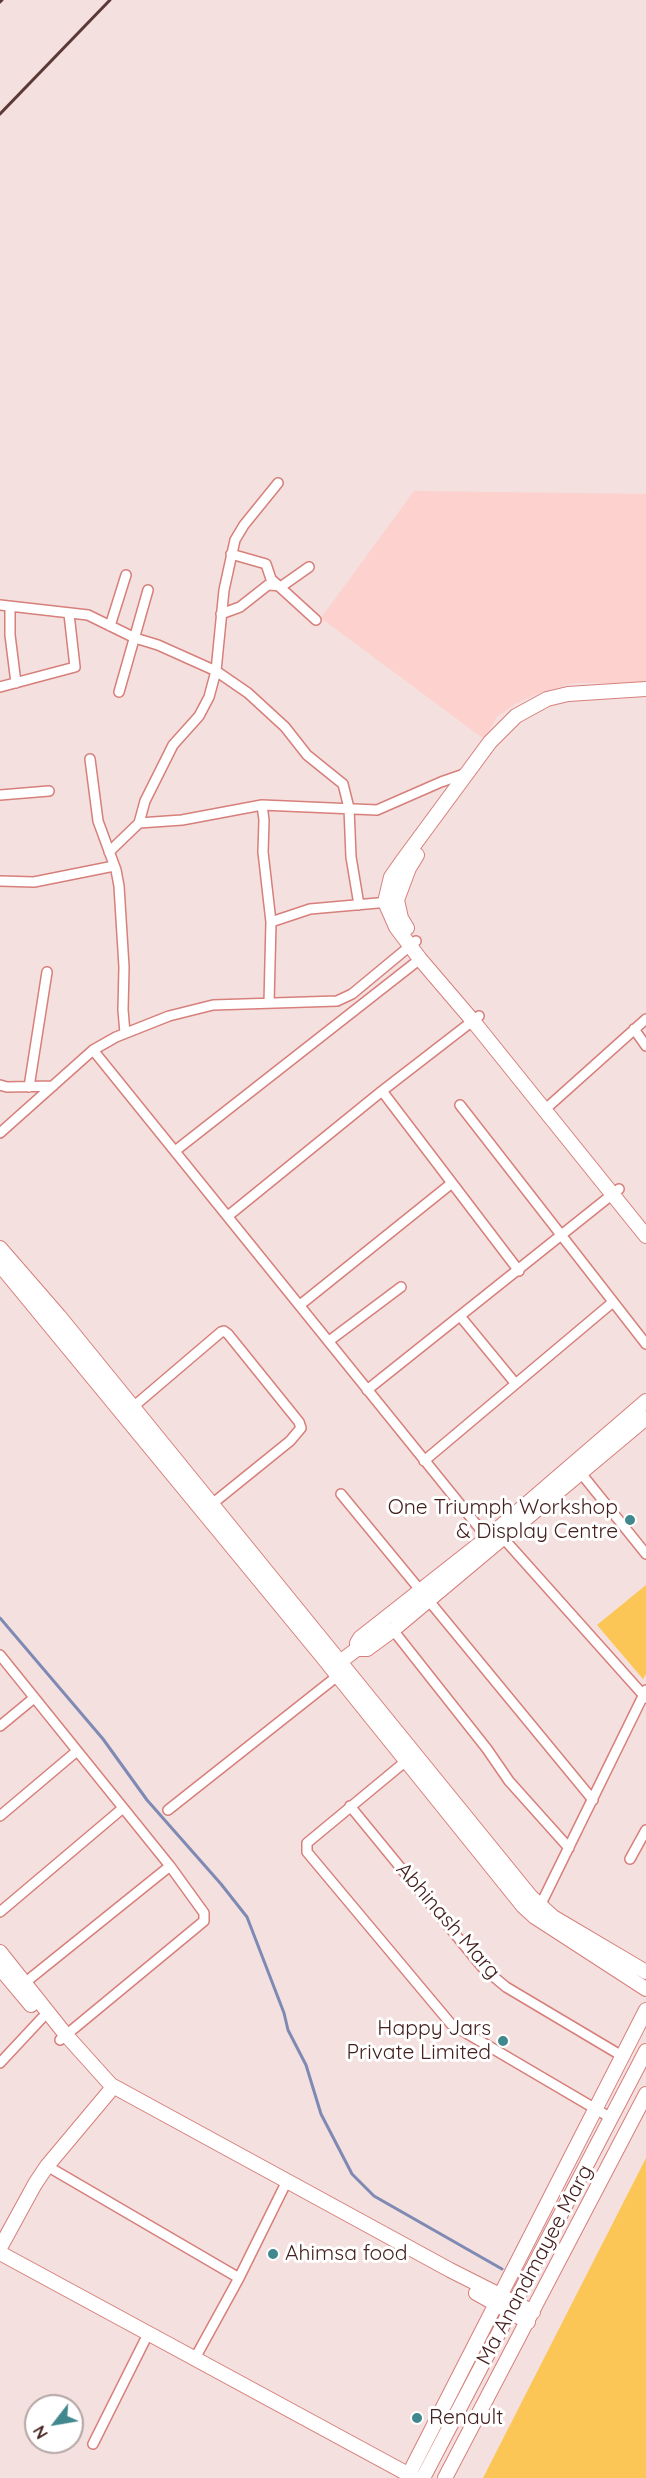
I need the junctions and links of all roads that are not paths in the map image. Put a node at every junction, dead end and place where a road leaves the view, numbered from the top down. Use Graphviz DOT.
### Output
graph roads {
  1 [pos="278,483"];
  2 [pos="231,554"];
  3 [pos="309,567"];
  4 [pos="126,575"];
  5 [pos="278,586"];
  6 [pos="148,590"];
  7 [pos="5,606"];
  8 [pos="69,614"];
  9 [pos="222,614"];
  10 [pos="316,620"];
  11 [pos="110,626"];
  12 [pos="135,638"];
  13 [pos="216,671"];
  14 [pos="16,683"];
  15 [pos="0,687"];
  16 [pos="646,689"];
  17 [pos="119,692"];
  18 [pos="646,698"];
  19 [pos="515,722"];
  20 [pos="90,759"];
  21 [pos="467,773"];
  22 [pos="49,791"];
  23 [pos="0,795"];
  24 [pos="262,805"];
  25 [pos="349,808"];
  26 [pos="139,824"];
  27 [pos="109,852"];
  28 [pos="114,866"];
  29 [pos="0,881"];
  30 [pos="391,903"];
  31 [pos="359,905"];
  32 [pos="271,922"];
  33 [pos="413,943"];
  34 [pos="420,959"];
  35 [pos="47,972"];
  36 [pos="269,1003"];
  37 [pos="476,1018"];
  38 [pos="646,1019"];
  39 [pos="634,1029"];
  40 [pos="125,1033"];
  41 [pos="646,1046"];
  42 [pos="93,1050"];
  43 [pos="0,1085"];
  44 [pos="53,1086"];
  45 [pos="28,1087"];
  46 [pos="382,1091"];
  47 [pos="460,1105"];
  48 [pos="550,1105"];
  49 [pos="0,1133"];
  50 [pos="176,1151"];
  51 [pos="452,1183"];
  52 [pos="616,1192"];
  53 [pos="228,1216"];
  54 [pos="646,1223"];
  55 [pos="646,1236"];
  56 [pos="562,1237"];
  57 [pos="0,1248"];
  58 [pos="0,1265"];
  59 [pos="519,1271"];
  60 [pos="401,1287"];
  61 [pos="613,1302"];
  62 [pos="300,1305"];
  63 [pos="460,1316"];
  64 [pos="329,1341"];
  65 [pos="646,1344"];
  66 [pos="516,1383"];
  67 [pos="368,1390"];
  68 [pos="646,1401"];
  69 [pos="133,1407"];
  70 [pos="646,1418"];
  71 [pos="424,1461"];
  72 [pos="580,1472"];
  73 [pos="341,1494"];
  74 [pos="212,1504"];
  75 [pos="495,1541"];
  76 [pos="646,1554"];
  77 [pos="425,1595"];
  78 [pos="393,1630"];
  79 [pos="357,1649"];
  80 [pos="0,1655"];
  81 [pos="339,1668"];
  82 [pos="645,1694"];
  83 [pos="34,1698"];
  84 [pos="0,1726"];
  85 [pos="77,1751"];
  86 [pos="406,1761"];
  87 [pos="593,1800"];
  88 [pos="350,1806"];
  89 [pos="123,1808"];
  90 [pos="168,1810"];
  91 [pos="0,1816"];
  92 [pos="646,1830"];
  93 [pos="569,1848"];
  94 [pos="630,1859"];
  95 [pos="170,1866"];
  96 [pos="0,1912"];
  97 [pos="538,1912"];
  98 [pos="0,1952"];
  99 [pos="0,1968"];
  100 [pos="646,1971"];
  101 [pos="21,1986"];
  102 [pos="646,1989"];
  103 [pos="646,2010"];
  104 [pos="42,2018"];
  105 [pos="63,2037"];
  106 [pos="646,2051"];
  107 [pos="622,2056"];
  108 [pos="0,2063"];
  109 [pos="109,2092"];
  110 [pos="646,2094"];
  111 [pos="595,2109"];
  112 [pos="611,2118"];
  113 [pos="47,2166"];
  114 [pos="284,2187"];
  115 [pos="0,2248"];
  116 [pos="0,2253"];
  117 [pos="239,2278"];
  118 [pos="497,2300"];
  119 [pos="512,2308"];
  120 [pos="530,2317"];
  121 [pos="148,2334"];
  122 [pos="194,2360"];
  123 [pos="93,2444"];
  124 [pos="410,2477"];
  125 [pos="423,2478"];
  126 [pos="446,2478"];
  1 -- 2 [label="street"];
  2 -- 5 [label="street"];
  2 -- 9 [label="street"];
  3 -- 5 [label="street"];
  4 -- 11 [label="street"];
  5 -- 9 [label="street"];
  5 -- 10 [label="street"];
  6 -- 12 [label="street"];
  7 -- 8 [label="street"];
  7 -- 14 [label="street"];
  8 -- 11 [label="street"];
  8 -- 14 [label="street"];
  9 -- 13 [label="street"];
  11 -- 12 [label="street"];
  12 -- 13 [label="street"];
  12 -- 17 [label="street"];
  13 -- 25 [label="street"];
  13 -- 26 [label="street"];
  14 -- 15 [label="street"];
  16 -- 19 [label="street"];
  18 -- 19 [label="street"];
  19 -- 21 [label="street"];
  19 -- 30 [label="street"];
  20 -- 27 [label="street"];
  21 -- 25 [label="street"];
  21 -- 30 [label="street"];
  22 -- 23 [label="street"];
  24 -- 25 [label="street"];
  24 -- 26 [label="street"];
  24 -- 32 [label="street"];
  25 -- 31 [label="street"];
  26 -- 27 [label="street"];
  27 -- 28 [label="street"];
  28 -- 29 [label="street"];
  28 -- 40 [label="street"];
  30 -- 31 [label="street"];
  30 -- 33 [label="street"];
  31 -- 32 [label="street"];
  32 -- 36 [label="street"];
  33 -- 34 [label="street"];
  33 -- 36 [label="street"];
  33 -- 37 [label="street"];
  34 -- 37 [label="street"];
  34 -- 50 [label="street"];
  35 -- 45 [label="street"];
  36 -- 40 [label="street"];
  37 -- 46 [label="street"];
  37 -- 48 [label="street"];
  37 -- 52 [label="street"];
  38 -- 39 [label="street"];
  39 -- 41 [label="street"];
  39 -- 48 [label="street"];
  40 -- 42 [label="street"];
  42 -- 44 [label="street"];
  42 -- 50 [label="street"];
  43 -- 45 [label="street"];
  44 -- 45 [label="street"];
  44 -- 49 [label="street"];
  46 -- 51 [label="street"];
  46 -- 53 [label="street"];
  47 -- 56 [label="street"];
  48 -- 52 [label="street"];
  50 -- 53 [label="street"];
  51 -- 59 [label="street"];
  51 -- 62 [label="street"];
  52 -- 54 [label="street"];
  52 -- 55 [label="street"];
  52 -- 56 [label="street"];
  53 -- 62 [label="street"];
  56 -- 59 [label="street"];
  56 -- 61 [label="street"];
  57 -- 69 [label="street"];
  58 -- 81 [label="street"];
  59 -- 63 [label="street"];
  60 -- 64 [label="street"];
  61 -- 65 [label="street"];
  61 -- 66 [label="street"];
  62 -- 64 [label="street"];
  63 -- 66 [label="street"];
  63 -- 67 [label="street"];
  64 -- 67 [label="street"];
  66 -- 71 [label="street"];
  67 -- 71 [label="street"];
  68 -- 75 [label="street"];
  69 -- 74 [label="street"];
  69 -- 74 [label="street"];
  70 -- 72 [label="street"];
  71 -- 75 [label="street"];
  72 -- 75 [label="street"];
  72 -- 76 [label="street"];
  73 -- 77 [label="street"];
  74 -- 81 [label="street"];
  75 -- 77 [label="street"];
  75 -- 82 [label="street"];
  77 -- 78 [label="street"];
  77 -- 79 [label="street"];
  77 -- 87 [label="street"];
  78 -- 79 [label="street"];
  78 -- 93 [label="street"];
  79 -- 81 [label="street"];
  80 -- 83 [label="street"];
  81 -- 86 [label="street"];
  81 -- 90 [label="street"];
  81 -- 97 [label="street"];
  82 -- 87 [label="street"];
  83 -- 84 [label="street"];
  83 -- 85 [label="street"];
  85 -- 89 [label="street"];
  85 -- 91 [label="street"];
  86 -- 88 [label="street"];
  86 -- 97 [label="street"];
  87 -- 93 [label="street"];
  88 -- 107 [label="street, Abhinash Marg"];
  88 -- 111 [label="street"];
  89 -- 95 [label="street"];
  89 -- 96 [label="street"];
  92 -- 94 [label="street"];
  93 -- 97 [label="street"];
  95 -- 101 [label="street"];
  95 -- 105 [label="street"];
  97 -- 100 [label="street"];
  97 -- 102 [label="street"];
  98 -- 101 [label="street"];
  99 -- 101 [label="street"];
  101 -- 104 [label="street"];
  101 -- 105 [label="street"];
  103 -- 107 [label="street"];
  104 -- 105 [label="street"];
  104 -- 108 [label="street"];
  105 -- 109 [label="street"];
  105 -- 118 [label="street"];
  106 -- 112 [label="street, Ma Anandmayee Marg"];
  107 -- 111 [label="street"];
  109 -- 113 [label="street"];
  109 -- 114 [label="street"];
  110 -- 120 [label="street, Ma Anandmayee Marg"];
  111 -- 112 [label="street"];
  111 -- 118 [label="street"];
  112 -- 119 [label="street, Ma Anandmayee Marg"];
  113 -- 115 [label="street"];
  113 -- 117 [label="street"];
  114 -- 117 [label="street"];
  114 -- 118 [label="street"];
  116 -- 121 [label="street"];
  117 -- 122 [label="street"];
  118 -- 119 [label="street"];
  118 -- 124 [label="street"];
  119 -- 120 [label="street"];
  119 -- 125 [label="street, Ma Anandmayee Marg"];
  120 -- 126 [label="street, Ma Anandmayee Marg"];
  121 -- 122 [label="street"];
  121 -- 123 [label="street"];
  122 -- 124 [label="street"];
}
